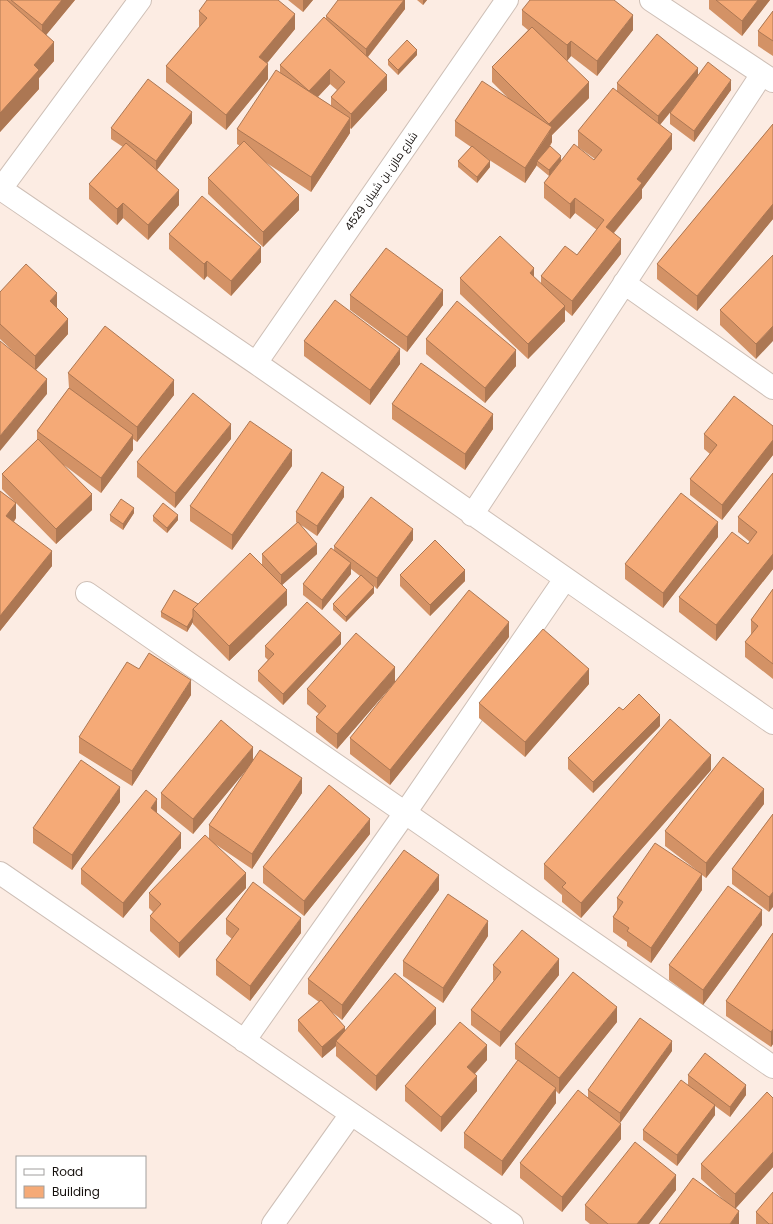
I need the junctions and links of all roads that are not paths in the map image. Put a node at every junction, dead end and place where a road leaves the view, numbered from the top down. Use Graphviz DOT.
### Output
graph roads {
  1 [pos="140,0"];
  2 [pos="507,0"];
  3 [pos="651,0"];
  4 [pos="768,77"];
  5 [pos="0,190"];
  6 [pos="624,283"];
  7 [pos="256,363"];
  8 [pos="773,388"];
  9 [pos="472,515"];
  10 [pos="565,579"];
  11 [pos="87,593"];
  12 [pos="773,723"];
  13 [pos="405,813"];
  14 [pos="0,872"];
  15 [pos="244,1041"];
  16 [pos="773,1067"];
  17 [pos="351,1114"];
  18 [pos="273,1224"];
  19 [pos="512,1224"];
  1 -- 5 [label="street"];
  2 -- 7 [label="street, شارع مازن بن شيبان 4529"];
  3 -- 4 [label="street"];
  4 -- 6 [label="street"];
  5 -- 7 [label="street"];
  6 -- 8 [label="street"];
  6 -- 9 [label="street"];
  7 -- 9 [label="street"];
  9 -- 10 [label="street"];
  10 -- 12 [label="street"];
  10 -- 13 [label="street"];
  11 -- 13 [label="street"];
  13 -- 15 [label="street"];
  13 -- 16 [label="street"];
  14 -- 15 [label="street"];
  15 -- 17 [label="street"];
  17 -- 18 [label="street"];
  17 -- 19 [label="street"];
}
